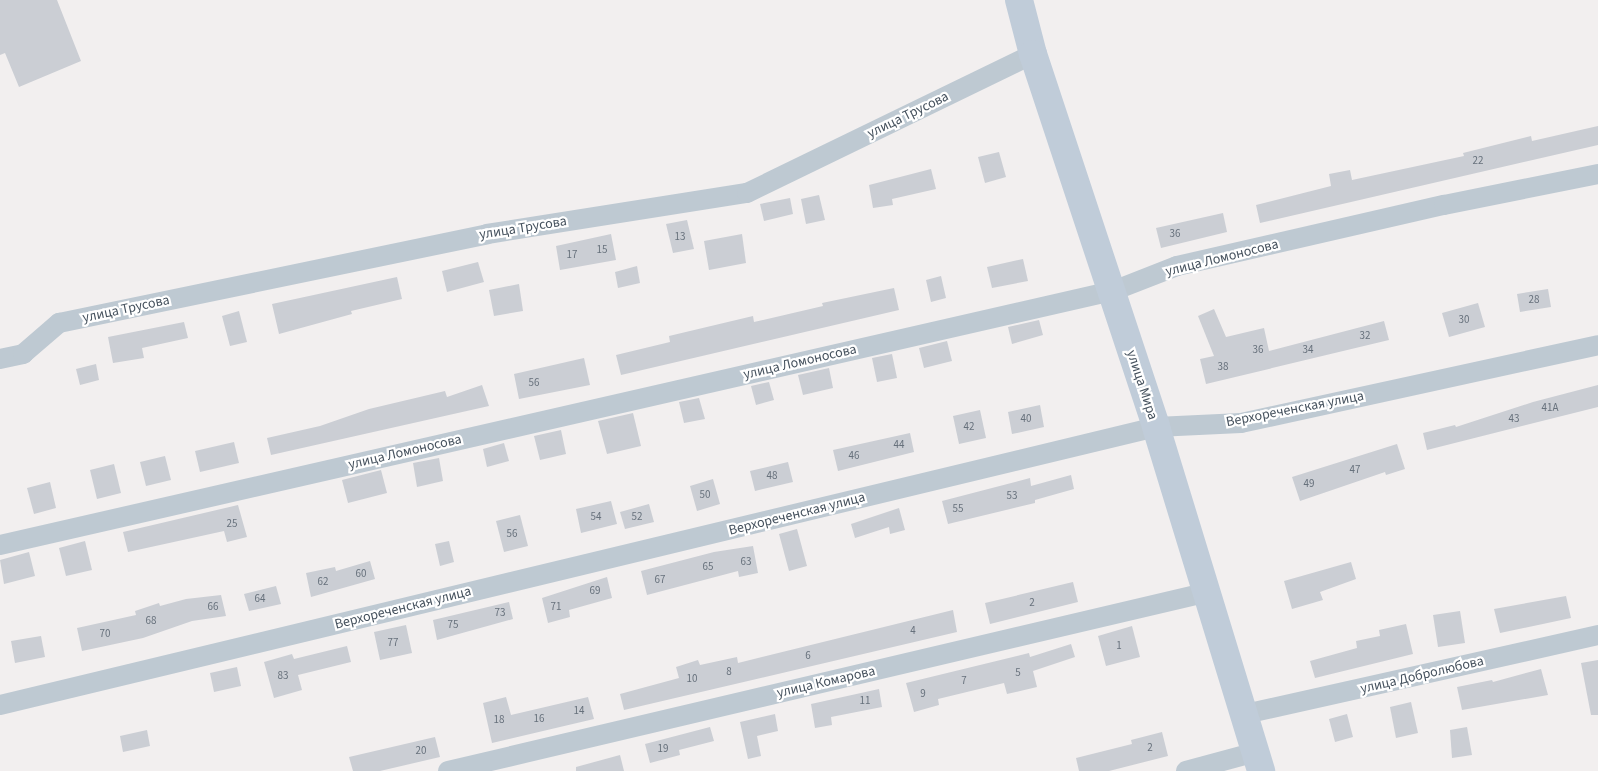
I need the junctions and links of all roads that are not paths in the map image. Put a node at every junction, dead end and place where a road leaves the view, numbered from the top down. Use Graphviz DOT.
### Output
graph roads {
  1 [pos="1018,0"];
  2 [pos="1033,54"];
  3 [pos="1598,174"];
  4 [pos="1112,291"];
  5 [pos="1598,345"];
  6 [pos="0,359"];
  7 [pos="1156,427"];
  8 [pos="0,545"];
  9 [pos="1204,593"];
  10 [pos="1598,635"];
  11 [pos="0,706"];
  12 [pos="1245,714"];
  13 [pos="1258,762"];
  14 [pos="448,771"];
  15 [pos="1186,771"];
  1 -- 2 [label="street, улица Мира"];
  2 -- 4 [label="street, улица Мира"];
  2 -- 6 [label="street, улица Трусова"];
  3 -- 4 [label="street, улица Ломоносова"];
  4 -- 7 [label="street, улица Мира"];
  4 -- 8 [label="street, улица Ломоносова"];
  5 -- 7 [label="street, Верхореченская улица"];
  7 -- 9 [label="street, улица Мира"];
  7 -- 11 [label="street, Верхореченская улица"];
  9 -- 12 [label="street, улица Мира"];
  9 -- 14 [label="street, улица Комарова"];
  10 -- 12 [label="street, улица Добролюбова"];
  12 -- 13 [label="street, улица Мира"];
  13 -- 15 [label="street"];
}
